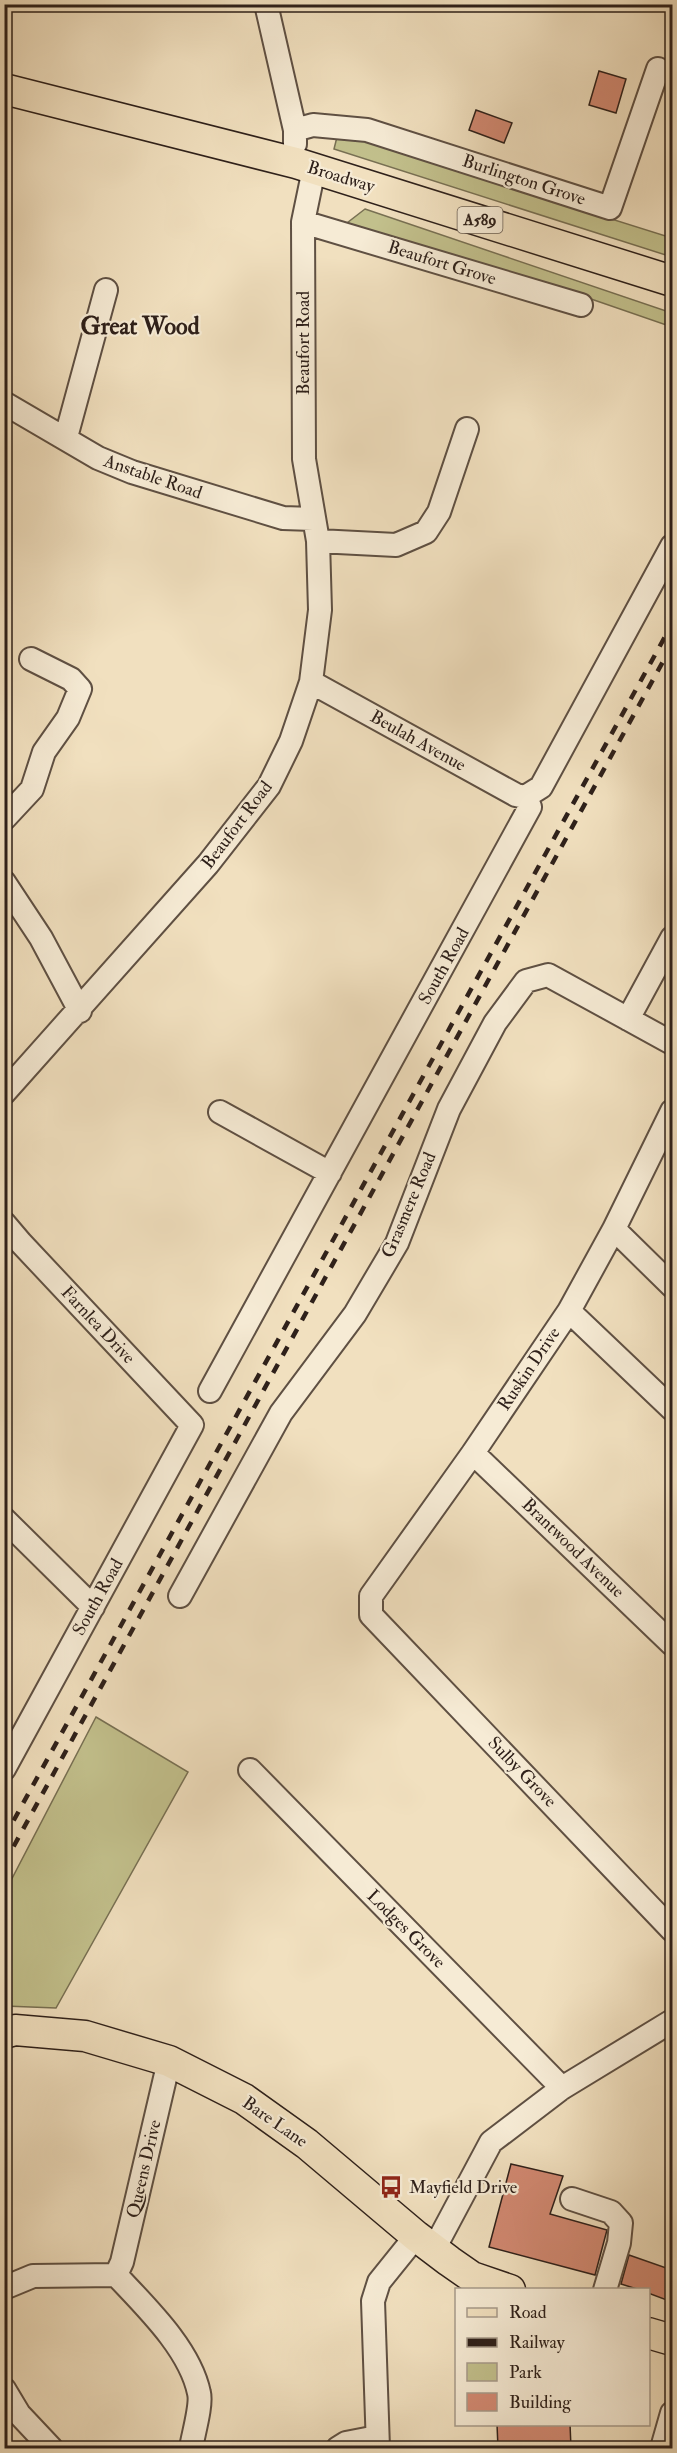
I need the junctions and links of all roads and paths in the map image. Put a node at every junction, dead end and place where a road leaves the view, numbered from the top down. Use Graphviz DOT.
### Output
graph roads {
  1 [pos="266,4"];
  2 [pos="658,69"];
  3 [pos="4,89"];
  4 [pos="295,130"];
  5 [pos="305,166"];
  6 [pos="303,222"];
  7 [pos="672,281"];
  8 [pos="106,290"];
  9 [pos="581,304"];
  10 [pos="4,403"];
  11 [pos="467,429"];
  12 [pos="66,437"];
  13 [pos="313,519"];
  14 [pos="318,542"];
  15 [pos="672,546"];
  16 [pos="31,659"];
  17 [pos="311,682"];
  18 [pos="525,797"];
  19 [pos="4,819"];
  20 [pos="4,882"];
  21 [pos="672,938"];
  22 [pos="80,1011"];
  23 [pos="628,1019"];
  24 [pos="672,1043"];
  25 [pos="4,1093"];
  26 [pos="672,1111"];
  27 [pos="220,1112"];
  28 [pos="330,1173"];
  29 [pos="4,1223"];
  30 [pos="614,1230"];
  31 [pos="672,1286"];
  32 [pos="569,1311"];
  33 [pos="210,1391"];
  34 [pos="672,1409"];
  35 [pos="192,1425"];
  36 [pos="472,1453"];
  37 [pos="4,1519"];
  38 [pos="180,1596"];
  39 [pos="93,1607"];
  40 [pos="371,1615"];
  41 [pos="672,1644"];
  42 [pos="4,1768"];
  43 [pos="249,1770"];
  44 [pos="672,1930"];
  45 [pos="672,2021"];
  46 [pos="4,2032"];
  47 [pos="169,2061"];
  48 [pos="562,2088"];
  49 [pos="572,2199"];
  50 [pos="425,2243"];
  51 [pos="116,2275"];
  52 [pos="4,2288"];
  53 [pos="501,2288"];
  54 [pos="605,2288"];
  55 [pos="650,2333"];
  56 [pos="672,2340"];
  57 [pos="4,2389"];
  58 [pos="672,2413"];
  59 [pos="378,2443"];
  60 [pos="51,2448"];
  61 [pos="191,2448"];
  62 [pos="338,2448"];
  63 [pos="662,2448"];
  1 -- 4 [label="street, Beaufort Road"];
  2 -- 4 [label="street, Burlington Grove"];
  3 -- 5 [label="main road, Broadway / A589"];
  4 -- 5 [label="street, Beaufort Road"];
  5 -- 6 [label="street, Beaufort Road"];
  5 -- 7 [label="main road, Broadway / A589"];
  6 -- 9 [label="street, Beaufort Grove"];
  6 -- 13 [label="street, Beaufort Road"];
  8 -- 12 [label="street"];
  10 -- 12 [label="street, Anstable Road"];
  11 -- 14 [label="street"];
  12 -- 13 [label="street, Anstable Road"];
  13 -- 14 [label="street, Beaufort Road"];
  14 -- 17 [label="street, Beaufort Road"];
  15 -- 18 [label="street"];
  16 -- 19 [label="street"];
  17 -- 18 [label="street, Beulah Avenue"];
  17 -- 22 [label="street, Beaufort Road"];
  18 -- 28 [label="street, South Road"];
  20 -- 22 [label="street"];
  21 -- 23 [label="street"];
  22 -- 25 [label="street, Beaufort Road"];
  23 -- 24 [label="street, Grasmere Road"];
  23 -- 38 [label="street, Grasmere Road"];
  26 -- 30 [label="street, Ruskin Drive"];
  27 -- 28 [label="street"];
  28 -- 33 [label="street, South Road"];
  29 -- 35 [label="street, Farnlea Drive"];
  30 -- 31 [label="street"];
  30 -- 32 [label="street, Ruskin Drive"];
  32 -- 34 [label="street"];
  32 -- 36 [label="street, Ruskin Drive"];
  35 -- 39 [label="street, South Road"];
  36 -- 40 [label="street, Ruskin Drive"];
  36 -- 41 [label="street, Brantwood Avenue"];
  37 -- 39 [label="street"];
  39 -- 42 [label="street, South Road"];
  40 -- 44 [label="street, Sulby Grove"];
  43 -- 48 [label="street, Lodges Grove"];
  45 -- 48 [label="street"];
  46 -- 47 [label="main road, Bare Lane"];
  47 -- 50 [label="main road, Bare Lane"];
  47 -- 51 [label="street, Queens Drive"];
  48 -- 50 [label="street"];
  49 -- 54 [label="street"];
  50 -- 53 [label="main road, Bare Lane"];
  50 -- 59 [label="street"];
  51 -- 52 [label="street"];
  51 -- 61 [label="street"];
  55 -- 56 [label="main road"];
  57 -- 60 [label="street"];
  58 -- 63 [label="street"];
  59 -- 62 [label="street"];
}
